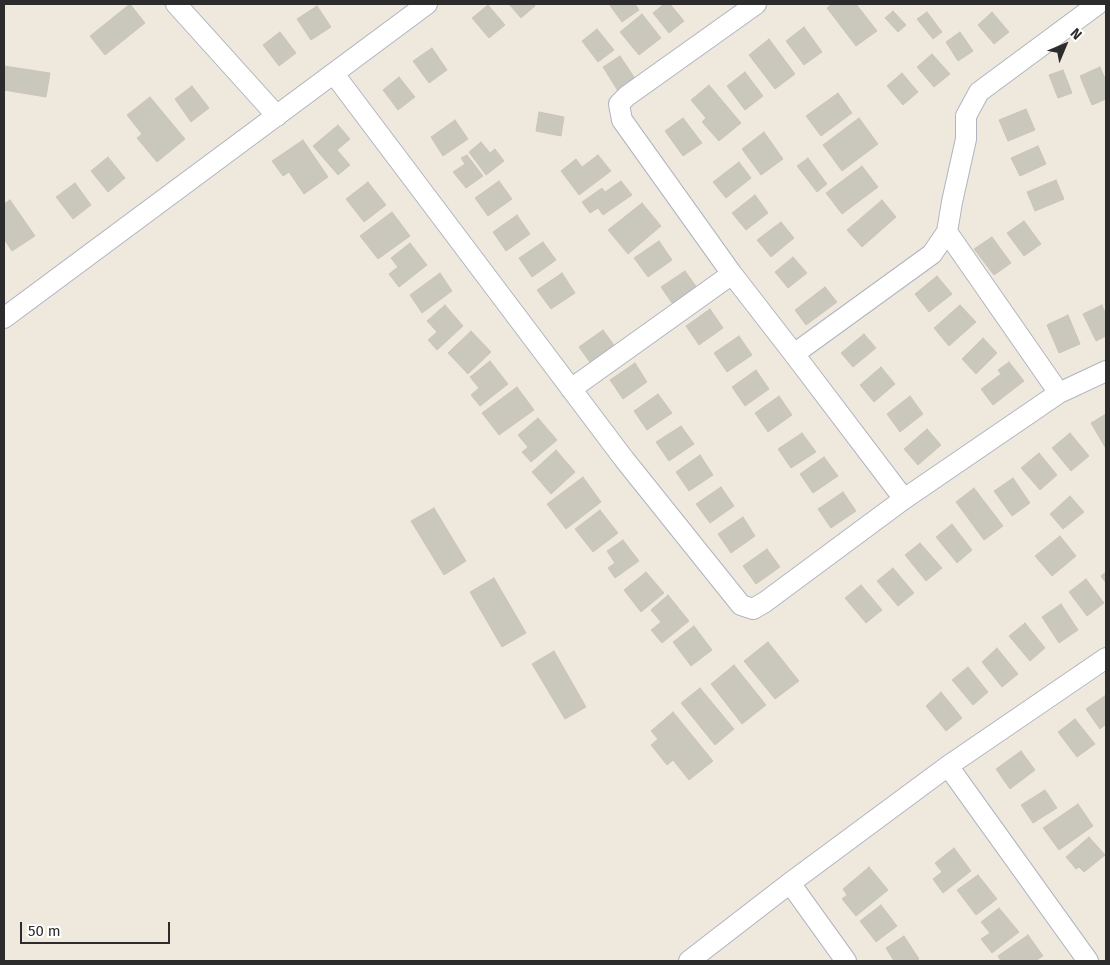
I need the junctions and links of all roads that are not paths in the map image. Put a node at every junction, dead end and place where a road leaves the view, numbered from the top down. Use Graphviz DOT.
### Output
graph roads {
  1 [pos="176,4"];
  2 [pos="427,4"];
  3 [pos="756,4"];
  4 [pos="1098,4"];
  5 [pos="334,74"];
  6 [pos="277,116"];
  7 [pos="947,232"];
  8 [pos="732,274"];
  9 [pos="4,318"];
  10 [pos="794,354"];
  11 [pos="1106,371"];
  12 [pos="571,389"];
  13 [pos="1059,394"];
  14 [pos="904,499"];
  15 [pos="1106,658"];
  16 [pos="948,766"];
  17 [pos="790,883"];
  18 [pos="689,961"];
  19 [pos="846,961"];
  20 [pos="1088,961"];
  1 -- 6 [label="street"];
  2 -- 5 [label="street"];
  3 -- 8 [label="street"];
  4 -- 7 [label="street"];
  5 -- 6 [label="street"];
  5 -- 12 [label="street"];
  6 -- 9 [label="street"];
  7 -- 10 [label="street"];
  7 -- 13 [label="street"];
  8 -- 10 [label="street"];
  8 -- 12 [label="street"];
  10 -- 14 [label="street"];
  11 -- 13 [label="street"];
  12 -- 14 [label="street"];
  13 -- 14 [label="street"];
  15 -- 16 [label="street"];
  16 -- 17 [label="street"];
  16 -- 20 [label="street"];
  17 -- 18 [label="street"];
  17 -- 19 [label="street"];
}
